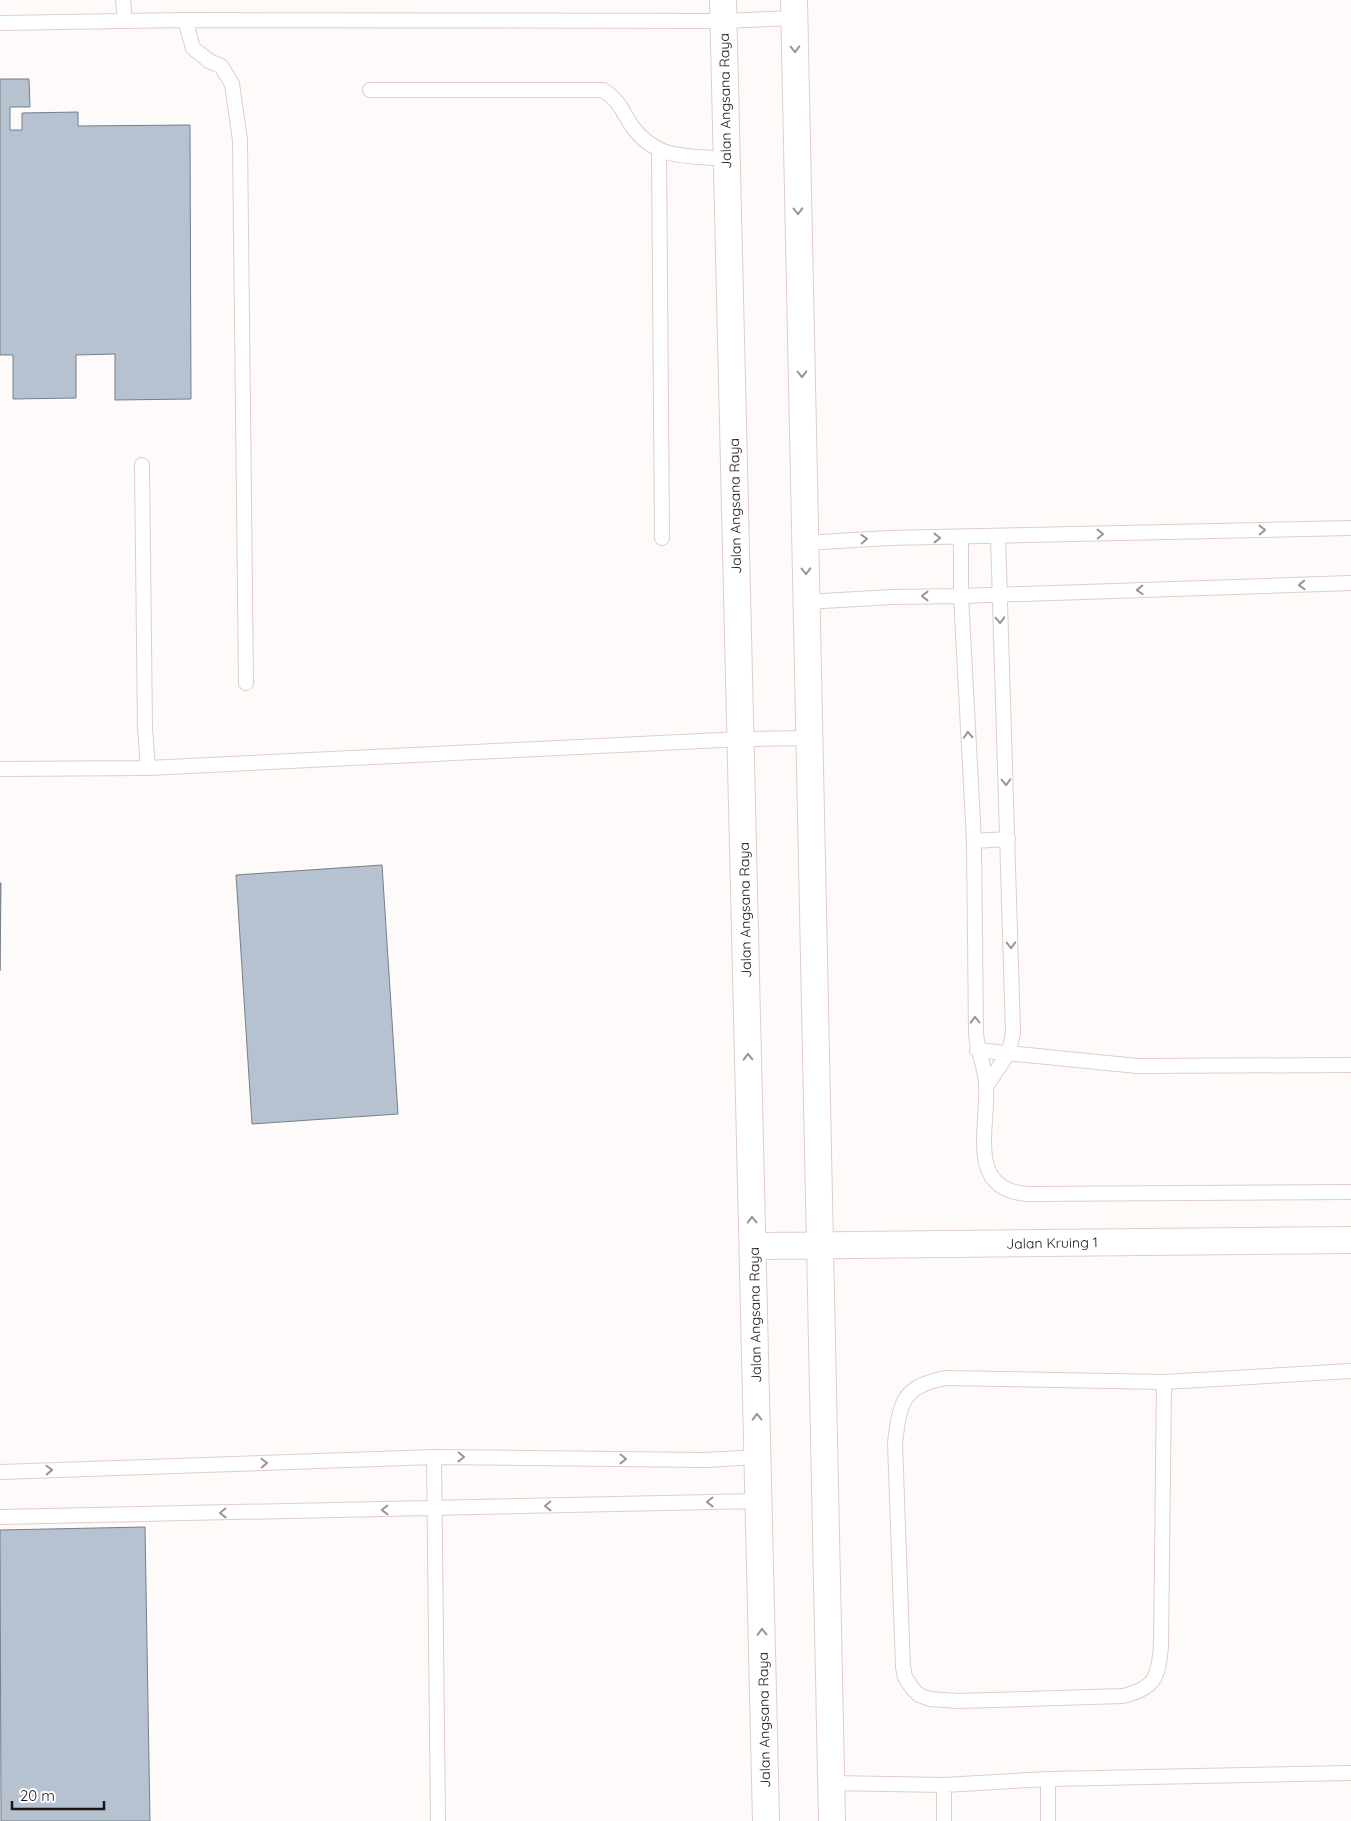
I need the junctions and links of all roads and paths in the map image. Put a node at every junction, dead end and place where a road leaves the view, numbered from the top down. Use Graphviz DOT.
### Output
graph roads {
  1 [pos="123,0"];
  2 [pos="794,9"];
  3 [pos="723,11"];
  4 [pos="125,20"];
  5 [pos="185,20"];
  6 [pos="0,23"];
  7 [pos="370,90"];
  8 [pos="659,151"];
  9 [pos="727,159"];
  10 [pos="142,465"];
  11 [pos="1351,528"];
  12 [pos="998,536"];
  13 [pos="662,538"];
  14 [pos="961,538"];
  15 [pos="805,543"];
  16 [pos="1351,583"];
  17 [pos="999,595"];
  18 [pos="961,596"];
  19 [pos="806,602"];
  20 [pos="246,683"];
  21 [pos="809,738"];
  22 [pos="741,739"];
  23 [pos="148,768"];
  24 [pos="0,769"];
  25 [pos="1008,839"];
  26 [pos="974,841"];
  27 [pos="977,1050"];
  28 [pos="1009,1052"];
  29 [pos="1351,1065"];
  30 [pos="986,1085"];
  31 [pos="1351,1192"];
  32 [pos="1351,1240"];
  33 [pos="753,1246"];
  34 [pos="820,1246"];
  35 [pos="1351,1371"];
  36 [pos="1164,1382"];
  37 [pos="434,1457"];
  38 [pos="758,1457"];
  39 [pos="0,1472"];
  40 [pos="759,1501"];
  41 [pos="435,1509"];
  42 [pos="0,1517"];
  43 [pos="1351,1773"];
  44 [pos="1048,1779"];
  45 [pos="831,1783"];
  46 [pos="944,1785"];
  47 [pos="438,1821"];
  48 [pos="766,1821"];
  49 [pos="832,1821"];
  50 [pos="944,1821"];
  51 [pos="1048,1821"];
  1 -- 4 [label="lane"];
  2 -- 3 [label="lane"];
  2 -- 15 [label="street, one-way"];
  3 -- 5 [label="lane"];
  3 -- 9 [label="street, Jalan Angsana Raya"];
  4 -- 5 [label="lane"];
  4 -- 6 [label="lane"];
  5 -- 20 [label="lane"];
  7 -- 8 [label="lane"];
  8 -- 9 [label="lane"];
  8 -- 13 [label="lane"];
  9 -- 22 [label="street, Jalan Angsana Raya"];
  10 -- 23 [label="lane"];
  12 -- 11 [label="lane, one-way"];
  12 -- 14 [label="lane"];
  12 -- 17 [label="lane"];
  15 -- 14 [label="lane, one-way"];
  14 -- 18 [label="lane"];
  15 -- 19 [label="street, one-way"];
  16 -- 17 [label="lane, one-way"];
  17 -- 18 [label="lane"];
  17 -- 25 [label="lane, one-way"];
  18 -- 19 [label="lane, one-way"];
  26 -- 18 [label="lane, one-way"];
  19 -- 21 [label="street"];
  21 -- 22 [label="lane"];
  21 -- 34 [label="street"];
  22 -- 23 [label="lane"];
  33 -- 22 [label="street, Jalan Angsana Raya, one-way"];
  23 -- 24 [label="lane"];
  25 -- 26 [label="lane"];
  25 -- 28 [label="lane, one-way"];
  27 -- 26 [label="lane, one-way"];
  27 -- 28 [label="lane"];
  27 -- 30 [label="lane"];
  28 -- 29 [label="lane"];
  28 -- 30 [label="lane"];
  30 -- 31 [label="lane"];
  32 -- 34 [label="street, Jalan Kruing 1"];
  33 -- 34 [label="street, Jalan Kruing 1"];
  38 -- 33 [label="street, Jalan Angsana Raya, one-way"];
  34 -- 45 [label="street"];
  35 -- 36 [label="lane"];
  36 -- 36 [label="lane"];
  37 -- 38 [label="lane, one-way"];
  39 -- 37 [label="lane, one-way"];
  37 -- 41 [label="lane"];
  38 -- 40 [label="street, Jalan Angsana Raya"];
  40 -- 41 [label="lane, one-way"];
  48 -- 40 [label="street, Jalan Angsana Raya, one-way"];
  41 -- 42 [label="lane, one-way"];
  41 -- 47 [label="lane"];
  43 -- 44 [label="lane"];
  44 -- 46 [label="lane"];
  44 -- 51 [label="lane"];
  45 -- 46 [label="lane"];
  45 -- 49 [label="street"];
  46 -- 50 [label="lane"];
}
